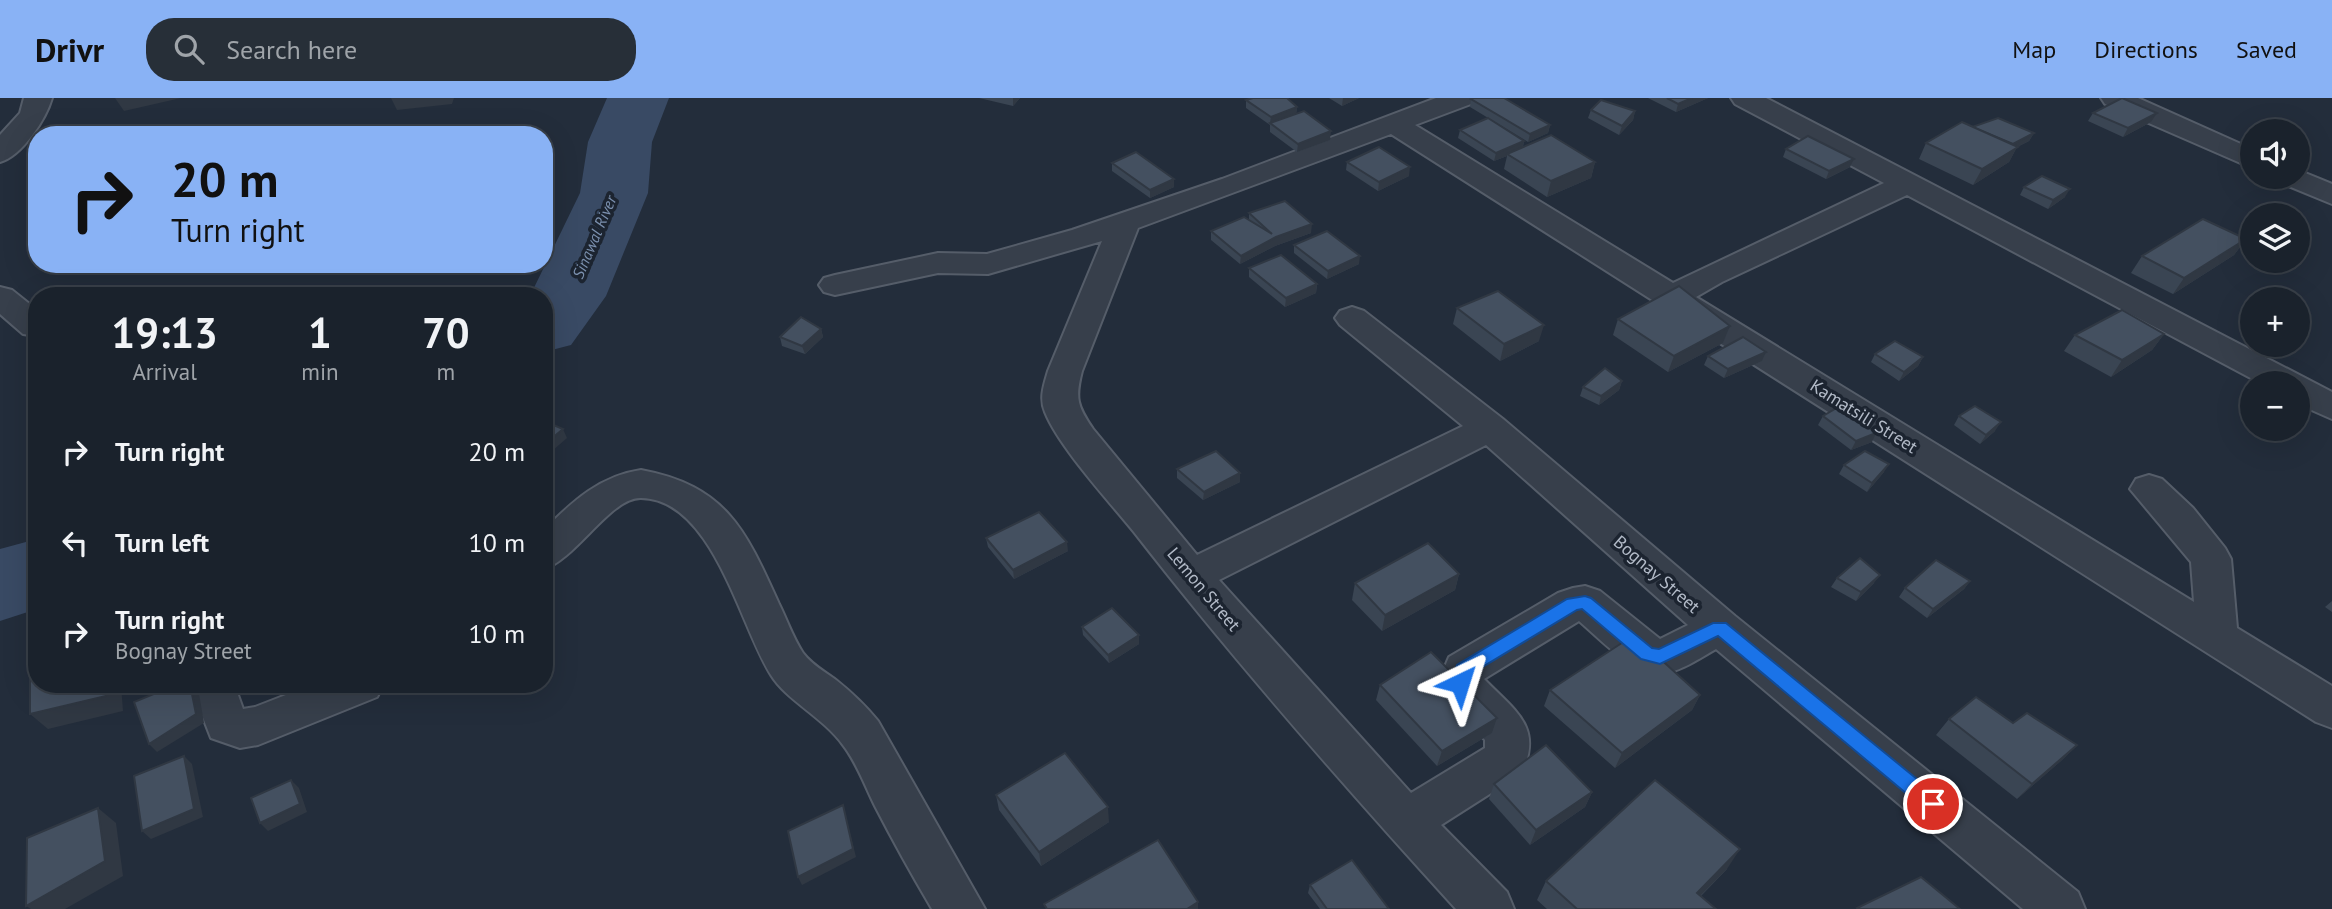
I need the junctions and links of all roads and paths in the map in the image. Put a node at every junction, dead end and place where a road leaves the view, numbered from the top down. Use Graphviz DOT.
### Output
graph roads {
  1 [pos="38,98"];
  2 [pos="1461,98"];
  3 [pos="1745,98"];
  4 [pos="2115,98"];
  5 [pos="1396,124"];
  6 [pos="0,153"];
  7 [pos="2240,154"];
  8 [pos="1909,183"];
  9 [pos="2310,185"];
  10 [pos="2332,195"];
  11 [pos="1125,223"];
  12 [pos="835,285"];
  13 [pos="0,297"];
  14 [pos="1672,297"];
  15 [pos="1352,318"];
  16 [pos="28,320"];
  17 [pos="2264,371"];
  18 [pos="2310,395"];
  19 [pos="2332,407"];
  20 [pos="1490,428"];
  21 [pos="2148,489"];
  22 [pos="553,545"];
  23 [pos="1191,576"];
  24 [pos="1720,628"];
  25 [pos="2217,636"];
  26 [pos="215,693"];
  27 [pos="340,693"];
  28 [pos="2332,709"];
  29 [pos="1406,821"];
  30 [pos="960,909"];
  31 [pos="1489,909"];
  32 [pos="2060,909"];
  1 -- 6 [label="street"];
  2 -- 5 [label="street"];
  3 -- 8 [label="street"];
  4 -- 7 [label="street"];
  5 -- 11 [label="street"];
  5 -- 14 [label="street, Kamatsili Street"];
  8 -- 14 [label="street"];
  8 -- 17 [label="street"];
  9 -- 10 [label="street"];
  11 -- 12 [label="street"];
  11 -- 23 [label="street, Lemon Street"];
  13 -- 16 [label="street"];
  14 -- 25 [label="street, Kamatsili Street"];
  15 -- 20 [label="street, Bognay Street"];
  18 -- 19 [label="street"];
  20 -- 23 [label="street"];
  20 -- 24 [label="street, Bognay Street"];
  21 -- 25 [label="street"];
  22 -- 30 [label="street"];
  23 -- 29 [label="street, Lemon Street"];
  24 -- 29 [label="street"];
  24 -- 32 [label="street, Bognay Street"];
  25 -- 28 [label="street, Kamatsili Street"];
  26 -- 27 [label="street"];
  29 -- 31 [label="street, Lemon Street"];
}
